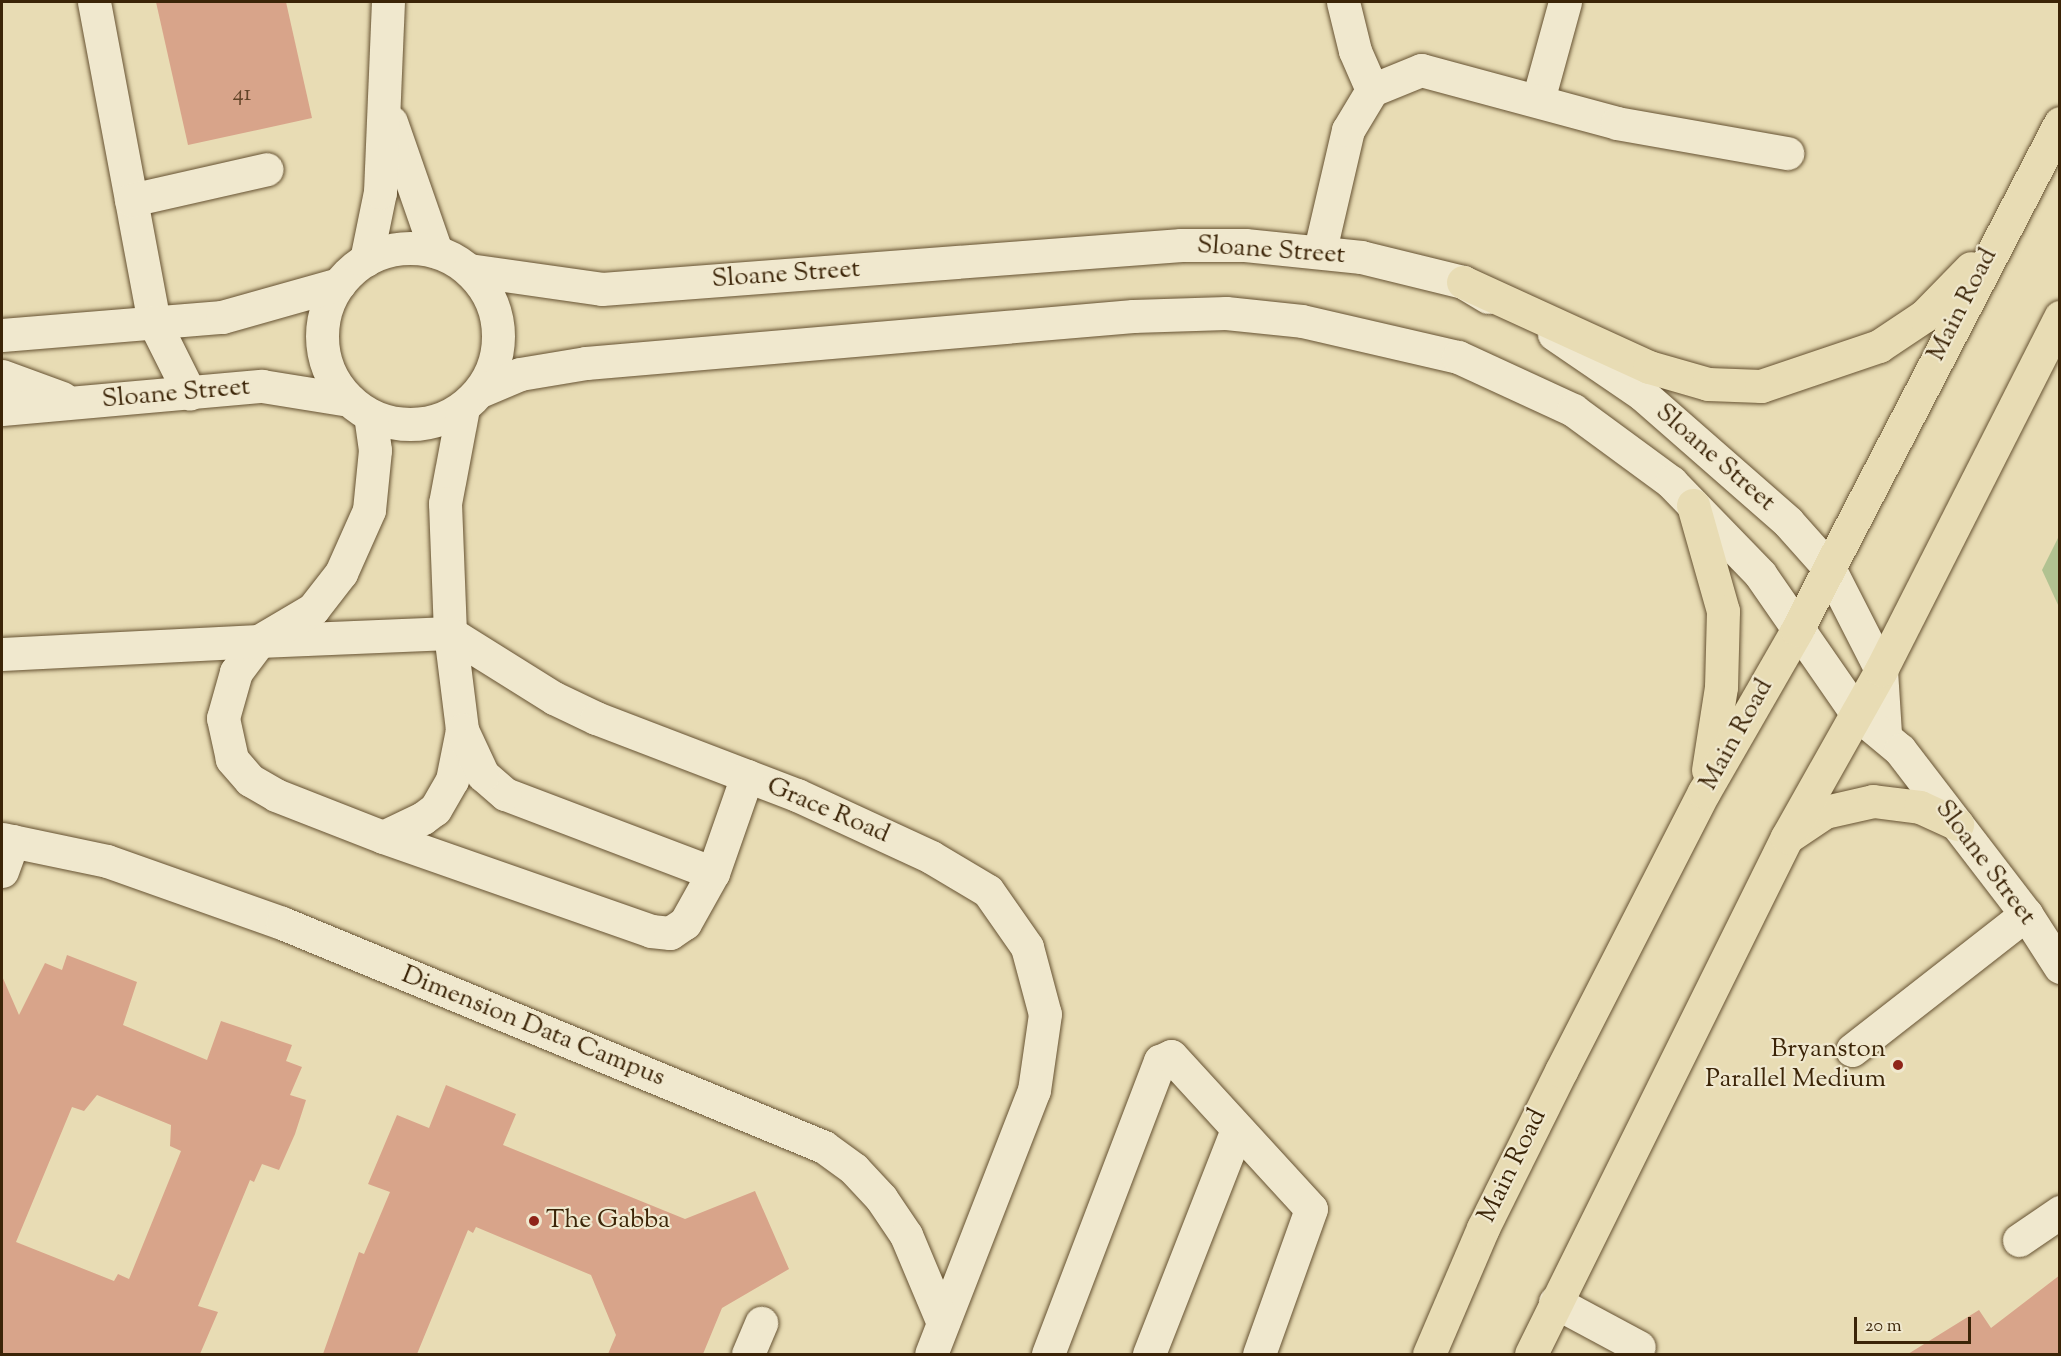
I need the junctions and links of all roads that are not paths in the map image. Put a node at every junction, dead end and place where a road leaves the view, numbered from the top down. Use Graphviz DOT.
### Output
graph roads {
  1 [pos="94,2"];
  2 [pos="388,2"];
  3 [pos="1343,2"];
  4 [pos="1565,2"];
  5 [pos="1372,90"];
  6 [pos="1539,100"];
  7 [pos="386,112"];
  8 [pos="2060,123"];
  9 [pos="1787,153"];
  10 [pos="267,169"];
  11 [pos="131,200"];
  12 [pos="1992,247"];
  13 [pos="1320,250"];
  14 [pos="436,251"];
  15 [pos="366,260"];
  16 [pos="469,270"];
  17 [pos="1463,282"];
  18 [pos="339,284"];
  19 [pos="2060,317"];
  20 [pos="154,322"];
  21 [pos="2,335"];
  22 [pos="2,376"];
  23 [pos="190,394"];
  24 [pos="472,400"];
  25 [pos="78,402"];
  26 [pos="360,408"];
  27 [pos="2,409"];
  28 [pos="1693,505"];
  29 [pos="1829,568"];
  30 [pos="1797,630"];
  31 [pos="450,633"];
  32 [pos="259,641"];
  33 [pos="2,654"];
  34 [pos="1881,670"];
  35 [pos="1857,714"];
  36 [pos="462,730"];
  37 [pos="1885,734"];
  38 [pos="747,776"];
  39 [pos="1704,792"];
  40 [pos="1957,824"];
  41 [pos="383,837"];
  42 [pos="1787,837"];
  43 [pos="7,840"];
  44 [pos="2,871"];
  45 [pos="713,873"];
  46 [pos="2026,914"];
  47 [pos="2060,967"];
  48 [pos="1852,1050"];
  49 [pos="1237,1130"];
  50 [pos="2060,1212"];
  51 [pos="2019,1240"];
  52 [pos="1555,1302"];
  53 [pos="760,1323"];
  54 [pos="943,1323"];
  55 [pos="1639,1347"];
  56 [pos="748,1354"];
  57 [pos="931,1354"];
  58 [pos="1048,1354"];
  59 [pos="1149,1354"];
  60 [pos="1258,1354"];
  61 [pos="1429,1354"];
  62 [pos="1531,1354"];
  1 -- 11 [label="street"];
  2 -- 7 [label="street"];
  3 -- 5 [label="street"];
  4 -- 6 [label="street"];
  5 -- 6 [label="street"];
  5 -- 13 [label="street"];
  6 -- 9 [label="street"];
  7 -- 14 [label="street"];
  7 -- 15 [label="street"];
  8 -- 12 [label="main road, Main Road"];
  10 -- 11 [label="street"];
  11 -- 20 [label="street"];
  12 -- 17 [label="main road"];
  12 -- 29 [label="main road, Main Road"];
  13 -- 16 [label="street, Sloane Street"];
  13 -- 17 [label="street, Sloane Street"];
  14 -- 15 [label="street"];
  14 -- 16 [label="street"];
  15 -- 18 [label="street"];
  16 -- 24 [label="street"];
  17 -- 29 [label="street, Sloane Street"];
  18 -- 20 [label="street"];
  18 -- 26 [label="street"];
  19 -- 34 [label="main road"];
  20 -- 21 [label="street"];
  20 -- 23 [label="street"];
  22 -- 25 [label="street"];
  23 -- 25 [label="street, Sloane Street"];
  23 -- 26 [label="street, Sloane Street"];
  24 -- 26 [label="street"];
  24 -- 28 [label="street, Sloane Street"];
  24 -- 31 [label="street"];
  25 -- 27 [label="street, Sloane Street"];
  26 -- 32 [label="street"];
  28 -- 30 [label="street, Sloane Street"];
  28 -- 39 [label="main road"];
  29 -- 30 [label="main road, Main Road"];
  29 -- 34 [label="street, Sloane Street"];
  30 -- 35 [label="street, Sloane Street"];
  30 -- 39 [label="main road, Main Road"];
  31 -- 32 [label="street"];
  31 -- 36 [label="street"];
  31 -- 38 [label="street, Grace Road"];
  32 -- 33 [label="street"];
  32 -- 41 [label="street"];
  34 -- 35 [label="main road"];
  34 -- 37 [label="street, Sloane Street"];
  35 -- 37 [label="street, Sloane Street"];
  35 -- 42 [label="main road"];
  36 -- 41 [label="street"];
  36 -- 45 [label="street"];
  37 -- 40 [label="street, Sloane Street"];
  38 -- 45 [label="street"];
  38 -- 54 [label="street, Grace Road"];
  39 -- 61 [label="main road, Main Road"];
  40 -- 42 [label="main road"];
  40 -- 46 [label="street, Sloane Street"];
  41 -- 45 [label="street"];
  42 -- 52 [label="main road"];
  43 -- 44 [label="street"];
  43 -- 54 [label="street, Dimension Data Campus"];
  46 -- 47 [label="street, Sloane Street"];
  46 -- 48 [label="street"];
  49 -- 58 [label="street"];
  49 -- 59 [label="street"];
  49 -- 60 [label="street"];
  50 -- 51 [label="street"];
  52 -- 55 [label="street"];
  52 -- 62 [label="main road"];
  53 -- 56 [label="street"];
  54 -- 57 [label="street"];
}
